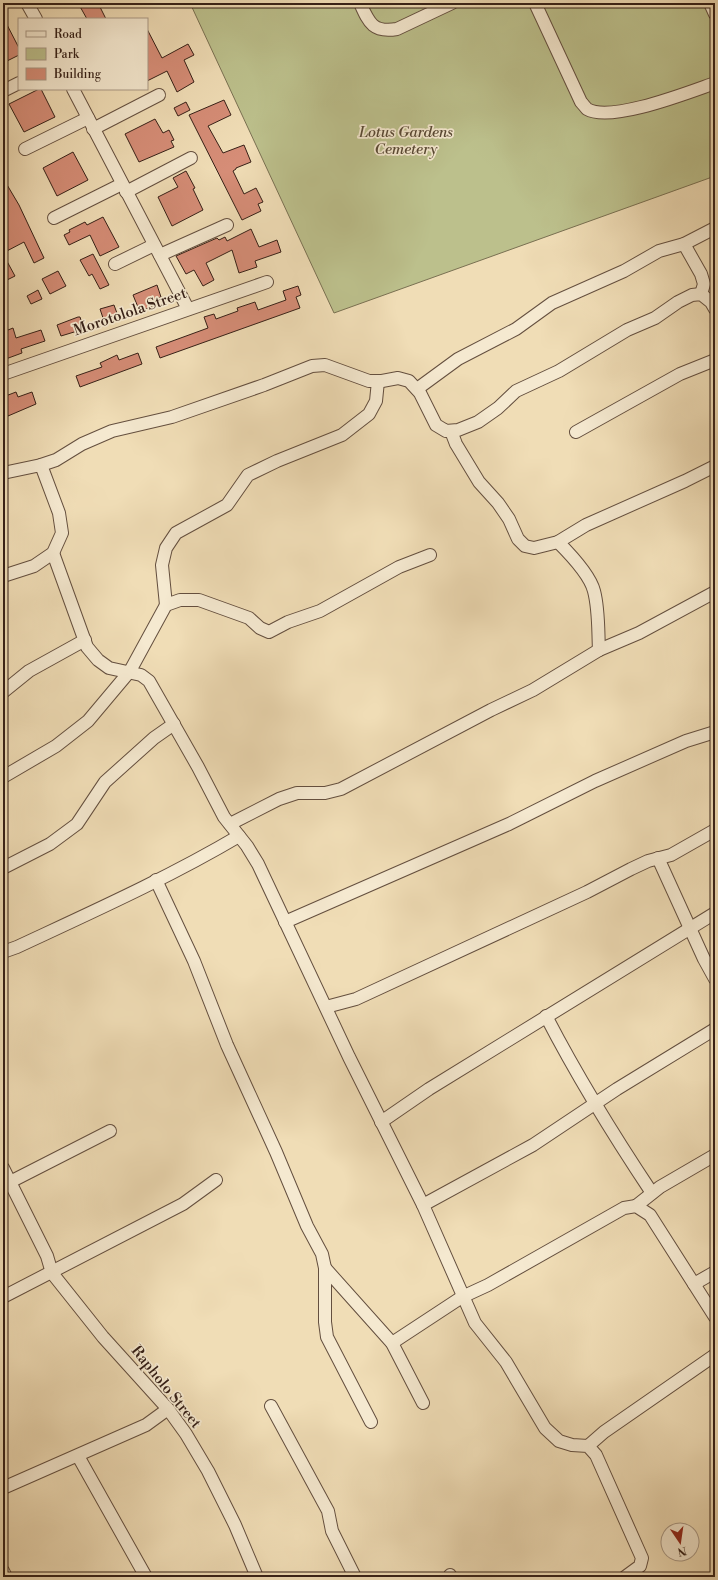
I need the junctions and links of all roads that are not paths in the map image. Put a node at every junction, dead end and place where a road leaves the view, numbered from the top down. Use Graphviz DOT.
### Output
graph roads {
  1 [pos="27,3"];
  2 [pos="360,3"];
  3 [pos="452,3"];
  4 [pos="535,3"];
  5 [pos="710,3"];
  6 [pos="715,14"];
  7 [pos="35,18"];
  8 [pos="715,83"];
  9 [pos="18,84"];
  10 [pos="73,90"];
  11 [pos="3,91"];
  12 [pos="159,95"];
  13 [pos="90,123"];
  14 [pos="24,149"];
  15 [pos="191,158"];
  16 [pos="124,188"];
  17 [pos="54,218"];
  18 [pos="227,225"];
  19 [pos="715,228"];
  20 [pos="684,244"];
  21 [pos="157,250"];
  22 [pos="114,264"];
  23 [pos="267,282"];
  24 [pos="701,294"];
  25 [pos="188,309"];
  26 [pos="715,309"];
  27 [pos="715,360"];
  28 [pos="3,374"];
  29 [pos="378,381"];
  30 [pos="417,390"];
  31 [pos="452,430"];
  32 [pos="576,432"];
  33 [pos="41,465"];
  34 [pos="715,466"];
  35 [pos="3,473"];
  36 [pos="558,542"];
  37 [pos="53,553"];
  38 [pos="430,556"];
  39 [pos="3,576"];
  40 [pos="715,592"];
  41 [pos="166,605"];
  42 [pos="84,640"];
  43 [pos="599,650"];
  44 [pos="130,672"];
  45 [pos="3,692"];
  46 [pos="174,724"];
  47 [pos="715,732"];
  48 [pos="3,777"];
  49 [pos="230,824"];
  50 [pos="715,830"];
  51 [pos="239,836"];
  52 [pos="658,858"];
  53 [pos="3,868"];
  54 [pos="156,880"];
  55 [pos="715,913"];
  56 [pos="285,922"];
  57 [pos="690,929"];
  58 [pos="3,952"];
  59 [pos="715,979"];
  60 [pos="326,1007"];
  61 [pos="546,1016"];
  62 [pos="715,1029"];
  63 [pos="595,1104"];
  64 [pos="381,1122"];
  65 [pos="110,1131"];
  66 [pos="715,1155"];
  67 [pos="3,1168"];
  68 [pos="216,1180"];
  69 [pos="10,1182"];
  70 [pos="652,1193"];
  71 [pos="423,1206"];
  72 [pos="636,1206"];
  73 [pos="325,1268"];
  74 [pos="715,1272"];
  75 [pos="52,1273"];
  76 [pos="694,1284"];
  77 [pos="3,1297"];
  78 [pos="462,1297"];
  79 [pos="715,1317"];
  80 [pos="392,1343"];
  81 [pos="715,1355"];
  82 [pos="422,1402"];
  83 [pos="271,1406"];
  84 [pos="168,1409"];
  85 [pos="372,1422"];
  86 [pos="588,1446"];
  87 [pos="78,1456"];
  88 [pos="3,1488"];
  89 [pos="3,1571"];
  90 [pos="643,1572"];
  91 [pos="6,1577"];
  92 [pos="146,1577"];
  93 [pos="257,1577"];
  94 [pos="355,1577"];
  95 [pos="625,1577"];
  1 -- 7 [label="street"];
  2 -- 3 [label="street"];
  4 -- 8 [label="street"];
  5 -- 6 [label="street"];
  9 -- 11 [label="street"];
  10 -- 13 [label="street"];
  12 -- 13 [label="street"];
  13 -- 14 [label="street"];
  13 -- 16 [label="street"];
  15 -- 16 [label="street"];
  16 -- 17 [label="street"];
  16 -- 21 [label="street"];
  18 -- 21 [label="street"];
  19 -- 20 [label="street"];
  20 -- 24 [label="street"];
  20 -- 30 [label="street"];
  21 -- 22 [label="street"];
  21 -- 25 [label="street"];
  23 -- 25 [label="street, Morotolola Street"];
  24 -- 26 [label="street"];
  24 -- 31 [label="street"];
  25 -- 28 [label="street, Morotolola Street"];
  27 -- 32 [label="street"];
  29 -- 30 [label="street"];
  29 -- 33 [label="street"];
  29 -- 41 [label="street"];
  30 -- 31 [label="street"];
  31 -- 36 [label="street"];
  33 -- 35 [label="street"];
  33 -- 37 [label="street"];
  34 -- 36 [label="street"];
  36 -- 43 [label="street"];
  37 -- 39 [label="street"];
  37 -- 42 [label="street"];
  38 -- 41 [label="street"];
  40 -- 43 [label="street"];
  41 -- 44 [label="street"];
  42 -- 44 [label="street"];
  42 -- 45 [label="street"];
  43 -- 49 [label="street"];
  44 -- 46 [label="street"];
  44 -- 48 [label="street"];
  46 -- 49 [label="street"];
  46 -- 53 [label="street"];
  47 -- 56 [label="street"];
  49 -- 51 [label="street"];
  50 -- 52 [label="street"];
  51 -- 54 [label="street"];
  51 -- 56 [label="street"];
  52 -- 57 [label="street"];
  52 -- 60 [label="street"];
  54 -- 58 [label="street"];
  54 -- 73 [label="street"];
  55 -- 57 [label="street"];
  56 -- 60 [label="street"];
  57 -- 59 [label="street"];
  57 -- 61 [label="street"];
  60 -- 64 [label="street"];
  61 -- 63 [label="street"];
  61 -- 64 [label="street"];
  62 -- 63 [label="street"];
  63 -- 70 [label="street"];
  63 -- 71 [label="street"];
  64 -- 71 [label="street"];
  65 -- 69 [label="street"];
  66 -- 70 [label="street"];
  67 -- 69 [label="street"];
  68 -- 75 [label="street"];
  69 -- 75 [label="street"];
  70 -- 72 [label="street"];
  71 -- 78 [label="street"];
  72 -- 76 [label="street"];
  72 -- 78 [label="street"];
  73 -- 80 [label="street"];
  73 -- 85 [label="street"];
  74 -- 76 [label="street"];
  75 -- 77 [label="street"];
  75 -- 84 [label="street, Rapholo Street"];
  76 -- 79 [label="street"];
  78 -- 80 [label="street"];
  78 -- 86 [label="street"];
  80 -- 82 [label="street"];
  81 -- 86 [label="street"];
  83 -- 94 [label="street"];
  84 -- 87 [label="street"];
  84 -- 93 [label="street, Rapholo Street"];
  86 -- 90 [label="street"];
  87 -- 88 [label="street"];
  87 -- 92 [label="street"];
  89 -- 91 [label="street"];
  90 -- 95 [label="street"];
}
